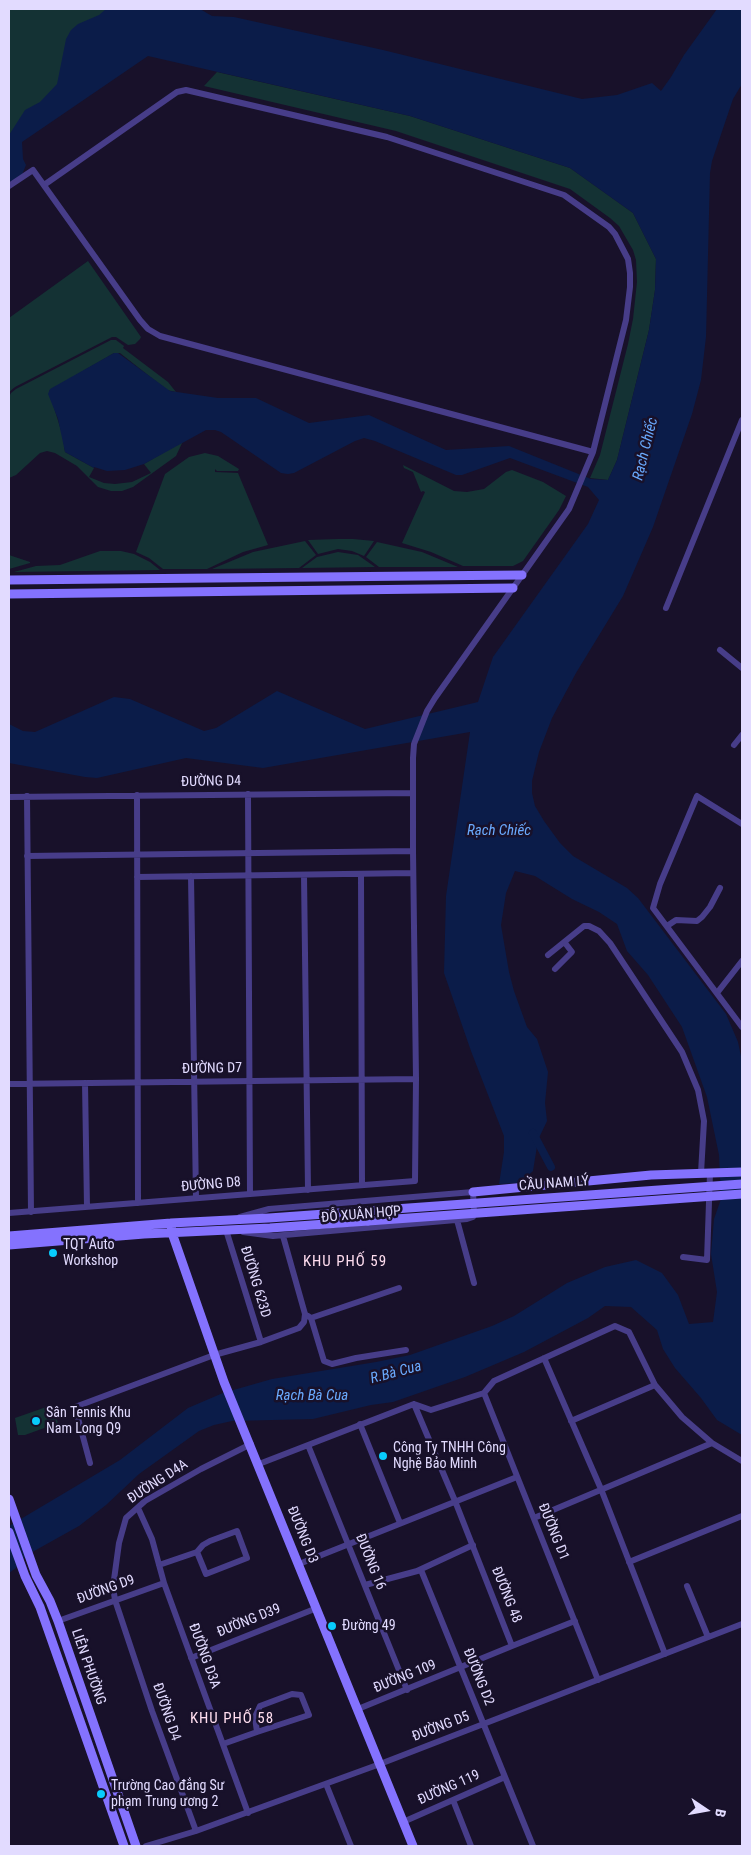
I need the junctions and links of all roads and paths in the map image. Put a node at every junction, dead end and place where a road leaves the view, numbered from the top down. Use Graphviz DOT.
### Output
graph roads {
  1 [pos="44,185"];
  2 [pos="9,186"];
  3 [pos="742,420"];
  4 [pos="593,452"];
  5 [pos="522,575"];
  6 [pos="376,577"];
  7 [pos="203,578"];
  8 [pos="9,580"];
  9 [pos="34,580"];
  10 [pos="513,588"];
  11 [pos="375,590"];
  12 [pos="203,592"];
  13 [pos="9,594"];
  14 [pos="34,594"];
  15 [pos="666,608"];
  16 [pos="720,650"];
  17 [pos="742,668"];
  18 [pos="742,735"];
  19 [pos="734,744"];
  20 [pos="413,793"];
  21 [pos="248,794"];
  22 [pos="137,795"];
  23 [pos="27,796"];
  24 [pos="9,797"];
  25 [pos="742,824"];
  26 [pos="412,851"];
  27 [pos="247,853"];
  28 [pos="137,854"];
  29 [pos="27,856"];
  30 [pos="413,873"];
  31 [pos="361,874"];
  32 [pos="304,875"];
  33 [pos="191,876"];
  34 [pos="247,876"];
  35 [pos="137,877"];
  36 [pos="720,888"];
  37 [pos="666,926"];
  38 [pos="565,943"];
  39 [pos="548,955"];
  40 [pos="742,961"];
  41 [pos="555,970"];
  42 [pos="718,993"];
  43 [pos="742,1027"];
  44 [pos="362,1079"];
  45 [pos="416,1079"];
  46 [pos="306,1080"];
  47 [pos="194,1081"];
  48 [pos="249,1081"];
  49 [pos="137,1082"];
  50 [pos="29,1083"];
  51 [pos="85,1083"];
  52 [pos="9,1084"];
  53 [pos="742,1172"];
  54 [pos="706,1173"];
  55 [pos="742,1184"];
  56 [pos="362,1185"];
  57 [pos="308,1190"];
  58 [pos="473,1192"];
  59 [pos="250,1194"];
  60 [pos="742,1194"];
  61 [pos="196,1198"];
  62 [pos="138,1203"];
  63 [pos="87,1207"];
  64 [pos="31,1212"];
  65 [pos="9,1213"];
  66 [pos="368,1216"];
  67 [pos="226,1220"];
  68 [pos="457,1220"];
  69 [pos="171,1222"];
  70 [pos="226,1230"];
  71 [pos="172,1233"];
  72 [pos="9,1236"];
  73 [pos="283,1236"];
  74 [pos="9,1245"];
  75 [pos="684,1257"];
  76 [pos="474,1283"];
  77 [pos="399,1288"];
  78 [pos="308,1316"];
  79 [pos="261,1342"];
  80 [pos="406,1350"];
  81 [pos="214,1355"];
  82 [pos="544,1358"];
  83 [pos="655,1385"];
  84 [pos="484,1393"];
  85 [pos="414,1404"];
  86 [pos="571,1421"];
  87 [pos="360,1424"];
  88 [pos="249,1441"];
  89 [pos="712,1443"];
  90 [pos="308,1445"];
  91 [pos="742,1461"];
  92 [pos="90,1462"];
  93 [pos="258,1464"];
  94 [pos="517,1477"];
  95 [pos="601,1489"];
  96 [pos="9,1500"];
  97 [pos="455,1501"];
  98 [pos="138,1508"];
  99 [pos="742,1516"];
  100 [pos="534,1518"];
  101 [pos="400,1523"];
  102 [pos="9,1532"];
  103 [pos="349,1544"];
  104 [pos="473,1545"];
  105 [pos="197,1552"];
  106 [pos="629,1562"];
  107 [pos="299,1564"];
  108 [pos="159,1565"];
  109 [pos="421,1570"];
  110 [pos="164,1583"];
  111 [pos="366,1586"];
  112 [pos="687,1586"];
  113 [pos="115,1600"];
  114 [pos="317,1608"];
  115 [pos="58,1621"];
  116 [pos="575,1621"];
  117 [pos="742,1624"];
  118 [pos="708,1637"];
  119 [pos="512,1646"];
  120 [pos="665,1654"];
  121 [pos="191,1658"];
  122 [pos="461,1668"];
  123 [pos="598,1680"];
  124 [pos="406,1690"];
  125 [pos="358,1709"];
  126 [pos="484,1724"];
  127 [pos="257,1732"];
  128 [pos="223,1744"];
  129 [pos="380,1764"];
  130 [pos="505,1777"];
  131 [pos="326,1784"];
  132 [pos="453,1800"];
  133 [pos="248,1813"];
  134 [pos="403,1822"];
  135 [pos="196,1832"];
  136 [pos="124,1846"];
  137 [pos="136,1846"];
  138 [pos="146,1846"];
  139 [pos="351,1846"];
  140 [pos="412,1846"];
  141 [pos="471,1846"];
  142 [pos="533,1846"];
  1 -- 2 [label="street"];
  1 -- 4 [label="street"];
  1 -- 4 [label="street"];
  3 -- 15 [label="street"];
  4 -- 5 [label="street"];
  5 -- 6 [label="street"];
  5 -- 10 [label="street"];
  6 -- 7 [label="street"];
  6 -- 11 [label="street"];
  7 -- 9 [label="street"];
  7 -- 12 [label="street"];
  8 -- 9 [label="street"];
  9 -- 14 [label="street"];
  10 -- 11 [label="street"];
  10 -- 20 [label="street"];
  11 -- 12 [label="street"];
  12 -- 14 [label="street"];
  13 -- 14 [label="street"];
  16 -- 17 [label="street"];
  18 -- 19 [label="street"];
  20 -- 21 [label="street, ĐƯỜNG D4"];
  20 -- 26 [label="street"];
  21 -- 22 [label="street, ĐƯỜNG D4"];
  21 -- 27 [label="street"];
  22 -- 23 [label="street, ĐƯỜNG D4"];
  22 -- 28 [label="street"];
  23 -- 24 [label="street, ĐƯỜNG D4"];
  23 -- 29 [label="street"];
  25 -- 37 [label="street"];
  26 -- 27 [label="street"];
  26 -- 30 [label="street"];
  27 -- 28 [label="street"];
  27 -- 34 [label="street"];
  28 -- 29 [label="street"];
  28 -- 35 [label="street"];
  29 -- 50 [label="street"];
  30 -- 31 [label="street"];
  30 -- 45 [label="street"];
  31 -- 32 [label="street"];
  31 -- 44 [label="street"];
  32 -- 34 [label="street"];
  32 -- 46 [label="street"];
  33 -- 34 [label="street"];
  33 -- 35 [label="street"];
  33 -- 47 [label="street"];
  34 -- 48 [label="street"];
  35 -- 49 [label="street"];
  36 -- 37 [label="street"];
  37 -- 42 [label="street"];
  38 -- 39 [label="street"];
  38 -- 41 [label="street"];
  38 -- 54 [label="street"];
  40 -- 42 [label="street"];
  42 -- 43 [label="street"];
  44 -- 45 [label="street, ĐƯỜNG D7"];
  44 -- 46 [label="street, ĐƯỜNG D7"];
  44 -- 56 [label="street"];
  45 -- 56 [label="street, ĐƯỜNG D8"];
  46 -- 48 [label="street, ĐƯỜNG D7"];
  46 -- 57 [label="street"];
  47 -- 48 [label="street, ĐƯỜNG D7"];
  47 -- 49 [label="street, ĐƯỜNG D7"];
  47 -- 61 [label="street"];
  48 -- 59 [label="street"];
  49 -- 51 [label="street, ĐƯỜNG D7"];
  49 -- 62 [label="street"];
  50 -- 51 [label="street, ĐƯỜNG D7"];
  50 -- 52 [label="street, ĐƯỜNG D7"];
  50 -- 64 [label="street"];
  51 -- 63 [label="street"];
  53 -- 54 [label="street, ĐỖ XUÂN HỢP"];
  54 -- 58 [label="street, ĐỖ XUÂN HỢP"];
  54 -- 75 [label="street"];
  55 -- 66 [label="street, CẦU NAM LÝ, bridge"];
  56 -- 57 [label="street, ĐƯỜNG D8"];
  57 -- 59 [label="street, ĐƯỜNG D8"];
  58 -- 67 [label="street, ĐỖ XUÂN HỢP"];
  58 -- 68 [label="street"];
  59 -- 61 [label="street, ĐƯỜNG D8"];
  60 -- 66 [label="street, CẦU NAM LÝ, bridge"];
  61 -- 62 [label="street, ĐƯỜNG D8"];
  62 -- 63 [label="street, ĐƯỜNG D8"];
  63 -- 64 [label="street, ĐƯỜNG D8"];
  64 -- 65 [label="street, ĐƯỜNG D8"];
  66 -- 67 [label="street, ĐỖ XUÂN HỢP"];
  66 -- 70 [label="street, ĐỖ XUÂN HỢP"];
  67 -- 69 [label="street, ĐỖ XUÂN HỢP"];
  68 -- 73 [label="street, ĐỖ XUÂN HỢP"];
  68 -- 76 [label="street"];
  69 -- 71 [label="street, ĐƯỜNG D3"];
  69 -- 72 [label="street, ĐỖ XUÂN HỢP"];
  70 -- 71 [label="street, ĐỖ XUÂN HỢP"];
  70 -- 73 [label="street, ĐỖ XUÂN HỢP"];
  70 -- 79 [label="street, ĐƯỜNG 623D"];
  71 -- 74 [label="street, ĐỖ XUÂN HỢP"];
  71 -- 81 [label="street, ĐƯỜNG D3"];
  73 -- 78 [label="street"];
  77 -- 78 [label="street"];
  78 -- 79 [label="street"];
  78 -- 80 [label="street"];
  79 -- 81 [label="street"];
  81 -- 88 [label="street, ĐƯỜNG D3"];
  81 -- 92 [label="street"];
  82 -- 83 [label="street"];
  82 -- 84 [label="street"];
  82 -- 86 [label="street"];
  83 -- 86 [label="street"];
  83 -- 89 [label="street"];
  84 -- 85 [label="street"];
  84 -- 94 [label="street, ĐƯỜNG D1"];
  85 -- 87 [label="street"];
  85 -- 97 [label="street, ĐƯỜNG 48"];
  86 -- 95 [label="street"];
  87 -- 90 [label="street"];
  87 -- 101 [label="street"];
  88 -- 93 [label="street, ĐƯỜNG D3"];
  88 -- 98 [label="street, ĐƯỜNG D4A"];
  89 -- 91 [label="street"];
  89 -- 95 [label="street"];
  90 -- 93 [label="street"];
  90 -- 103 [label="street, ĐƯỜNG 16"];
  93 -- 107 [label="street, ĐƯỜNG D3"];
  94 -- 97 [label="street"];
  94 -- 100 [label="street, ĐƯỜNG D1"];
  95 -- 100 [label="street"];
  95 -- 106 [label="street"];
  96 -- 115 [label="street, LIÊN PHƯỜNG"];
  97 -- 101 [label="street"];
  97 -- 104 [label="street, ĐƯỜNG 48"];
  98 -- 108 [label="street, ĐƯỜNG D3A"];
  98 -- 113 [label="street, ĐƯỜNG D4A"];
  99 -- 106 [label="street"];
  100 -- 116 [label="street, ĐƯỜNG D1"];
  101 -- 103 [label="street"];
  102 -- 136 [label="street, LIÊN PHƯỜNG"];
  103 -- 107 [label="street"];
  103 -- 111 [label="street, ĐƯỜNG 16"];
  104 -- 109 [label="street"];
  104 -- 119 [label="street, ĐƯỜNG 48"];
  105 -- 105 [label="street"];
  105 -- 108 [label="street"];
  106 -- 120 [label="street"];
  107 -- 114 [label="street, ĐƯỜNG D3"];
  108 -- 110 [label="street, ĐƯỜNG D3A"];
  109 -- 111 [label="street"];
  109 -- 122 [label="street, ĐƯỜNG D2"];
  110 -- 113 [label="street, ĐƯỜNG D9"];
  110 -- 121 [label="street, ĐƯỜNG D3A"];
  111 -- 124 [label="street, ĐƯỜNG 16"];
  112 -- 118 [label="street"];
  113 -- 115 [label="street, ĐƯỜNG D9"];
  113 -- 135 [label="street, ĐƯỜNG D4"];
  114 -- 121 [label="street, ĐƯỜNG D39"];
  114 -- 125 [label="street, ĐƯỜNG D3"];
  115 -- 137 [label="street, LIÊN PHƯỜNG"];
  116 -- 119 [label="street"];
  116 -- 123 [label="street, ĐƯỜNG D1"];
  117 -- 118 [label="street, ĐƯỜNG D5"];
  118 -- 120 [label="street, ĐƯỜNG D5"];
  119 -- 122 [label="street, ĐƯỜNG 48"];
  120 -- 123 [label="street, ĐƯỜNG D5"];
  121 -- 128 [label="street, ĐƯỜNG D3A"];
  122 -- 124 [label="street, ĐƯỜNG 109"];
  122 -- 126 [label="street, ĐƯỜNG D2"];
  123 -- 126 [label="street, ĐƯỜNG D5"];
  124 -- 125 [label="street, ĐƯỜNG 109"];
  125 -- 129 [label="street, ĐƯỜNG D3"];
  126 -- 129 [label="street, ĐƯỜNG D5"];
  126 -- 130 [label="street, ĐƯỜNG D2"];
  127 -- 127 [label="street"];
  127 -- 128 [label="street"];
  128 -- 133 [label="street, ĐƯỜNG D3A"];
  129 -- 131 [label="street, ĐƯỜNG D5"];
  129 -- 134 [label="street, ĐƯỜNG D3"];
  130 -- 132 [label="street, ĐƯỜNG 119"];
  130 -- 142 [label="street, ĐƯỜNG D2"];
  131 -- 133 [label="street, ĐƯỜNG D5"];
  131 -- 139 [label="street"];
  132 -- 134 [label="street, ĐƯỜNG 119"];
  132 -- 141 [label="street"];
  133 -- 135 [label="street, ĐƯỜNG D5"];
  134 -- 140 [label="street, ĐƯỜNG D3"];
  135 -- 138 [label="street, ĐƯỜNG D5"];
}
